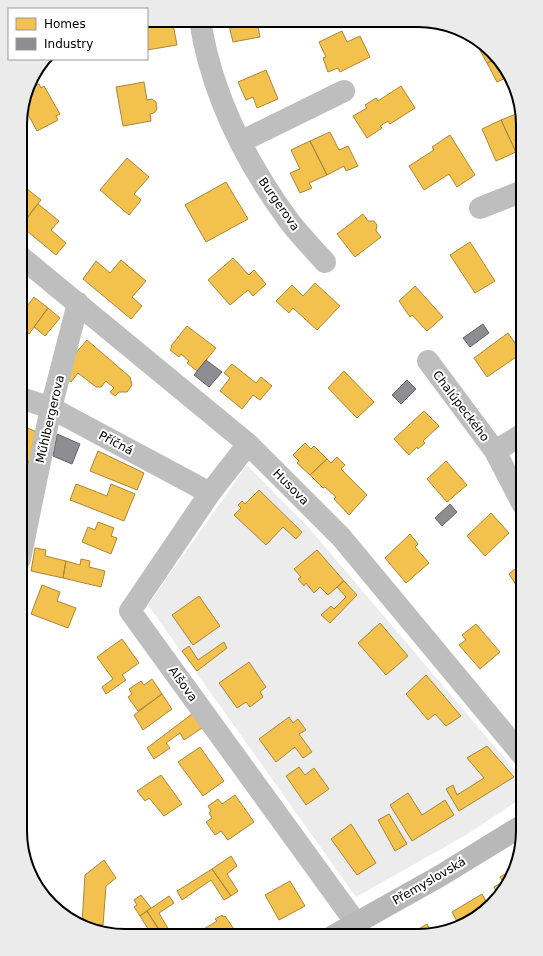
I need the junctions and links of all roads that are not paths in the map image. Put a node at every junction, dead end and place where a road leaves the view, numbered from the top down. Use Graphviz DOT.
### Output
graph roads {
  1 [pos="201,27"];
  2 [pos="344,91"];
  3 [pos="240,142"];
  4 [pos="516,194"];
  5 [pos="480,208"];
  6 [pos="27,262"];
  7 [pos="325,262"];
  8 [pos="78,303"];
  9 [pos="428,361"];
  10 [pos="27,400"];
  11 [pos="51,408"];
  12 [pos="516,438"];
  13 [pos="248,444"];
  14 [pos="495,451"];
  15 [pos="516,492"];
  16 [pos="210,493"];
  17 [pos="27,525"];
  18 [pos="516,748"];
  19 [pos="516,829"];
  20 [pos="356,923"];
  21 [pos="345,929"];
  1 -- 3 [label="street, Burgerova"];
  2 -- 3 [label="street"];
  3 -- 7 [label="street, Burgerova"];
  4 -- 5 [label="street"];
  6 -- 8 [label="street, Husova"];
  8 -- 11 [label="street, Műhlbergerova"];
  8 -- 13 [label="street, Husova"];
  9 -- 14 [label="street, Chalúpeckého"];
  10 -- 11 [label="street, Příčná"];
  11 -- 16 [label="street, Příčná"];
  11 -- 17 [label="street, Műhlbergerova"];
  12 -- 14 [label="street, Chalúpeckého"];
  13 -- 16 [label="street, Alšova"];
  13 -- 18 [label="street, Husova"];
  14 -- 15 [label="street, Chalúpeckého"];
  16 -- 20 [label="street, Alšova"];
  19 -- 20 [label="street, Přemyslovská"];
  20 -- 21 [label="street, Přemyslovská"];
}
